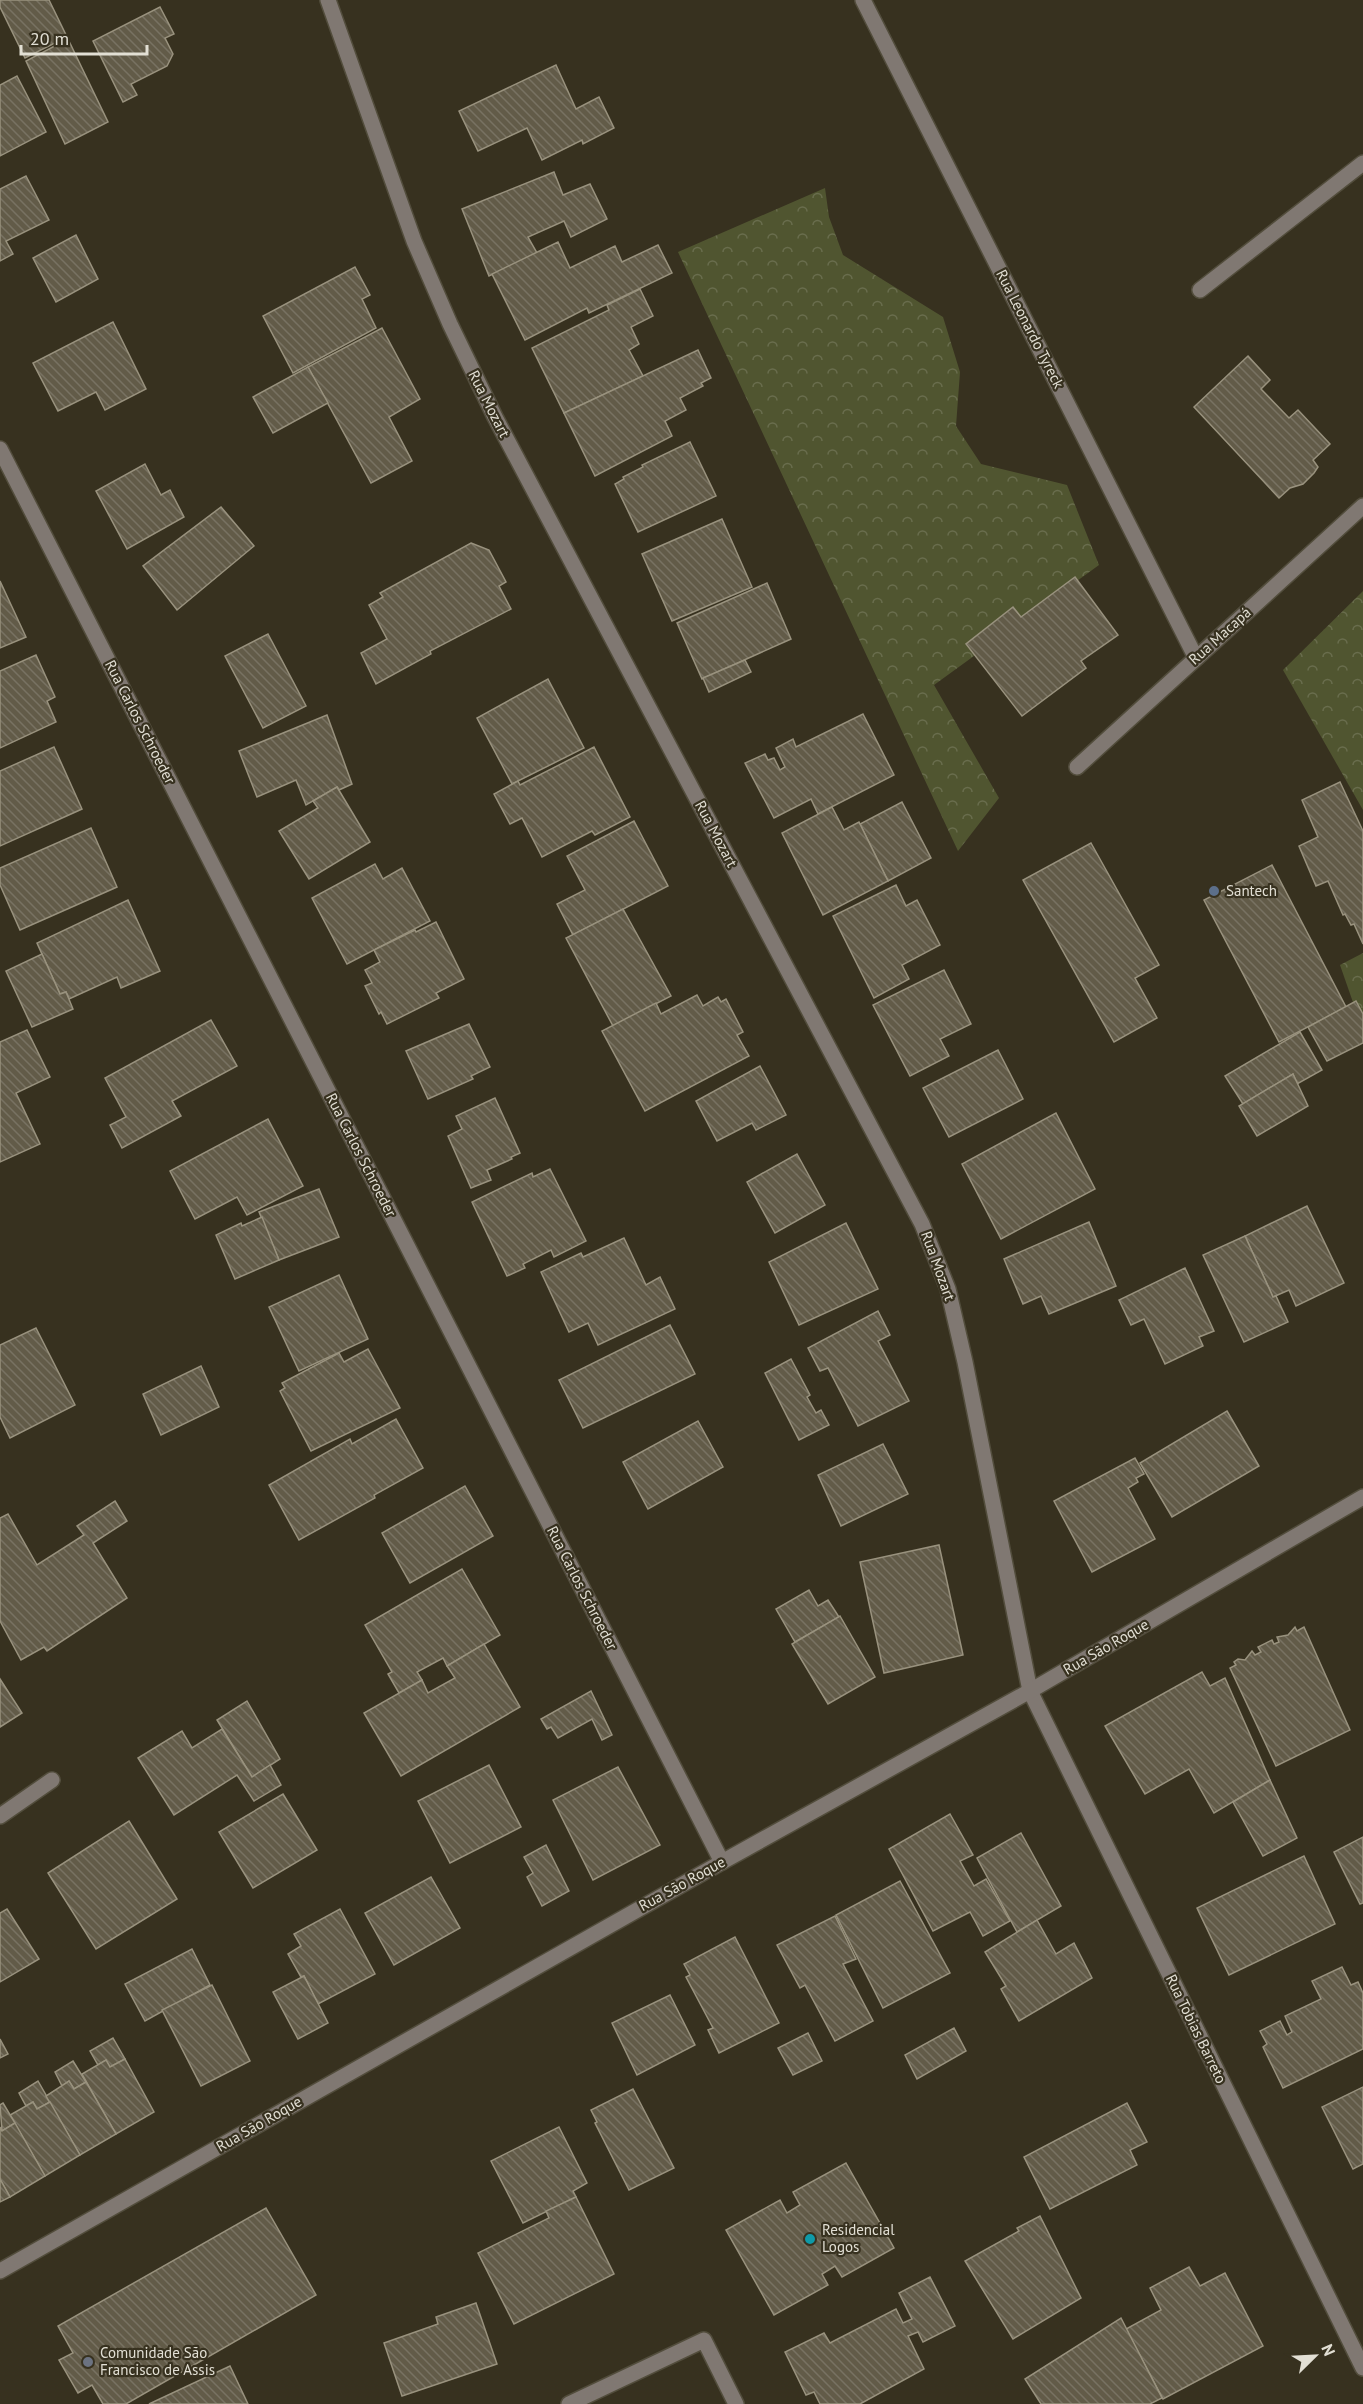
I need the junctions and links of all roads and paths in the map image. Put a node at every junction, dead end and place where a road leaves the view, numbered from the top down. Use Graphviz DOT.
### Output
graph roads {
  1 [pos="328,0"];
  2 [pos="863,0"];
  3 [pos="1363,163"];
  4 [pos="1200,290"];
  5 [pos="0,449"];
  6 [pos="1363,506"];
  7 [pos="1196,658"];
  8 [pos="1077,767"];
  9 [pos="1363,1497"];
  10 [pos="1029,1691"];
  11 [pos="52,1780"];
  12 [pos="0,1816"];
  13 [pos="722,1862"];
  14 [pos="0,2271"];
  15 [pos="1363,2368"];
  16 [pos="569,2404"];
  17 [pos="736,2404"];
  1 -- 10 [label="street, Rua Mozart"];
  2 -- 7 [label="street, Rua Leonardo Tyreck"];
  3 -- 4 [label="street"];
  5 -- 13 [label="street, Rua Carlos Schroeder"];
  6 -- 7 [label="street, Rua Macapá"];
  7 -- 8 [label="street, Rua Macapá"];
  9 -- 10 [label="street, Rua São Roque"];
  10 -- 13 [label="street, Rua São Roque"];
  10 -- 15 [label="street, Rua Tobias Barreto"];
  11 -- 12 [label="street"];
  13 -- 14 [label="street, Rua São Roque"];
  16 -- 17 [label="street"];
}
